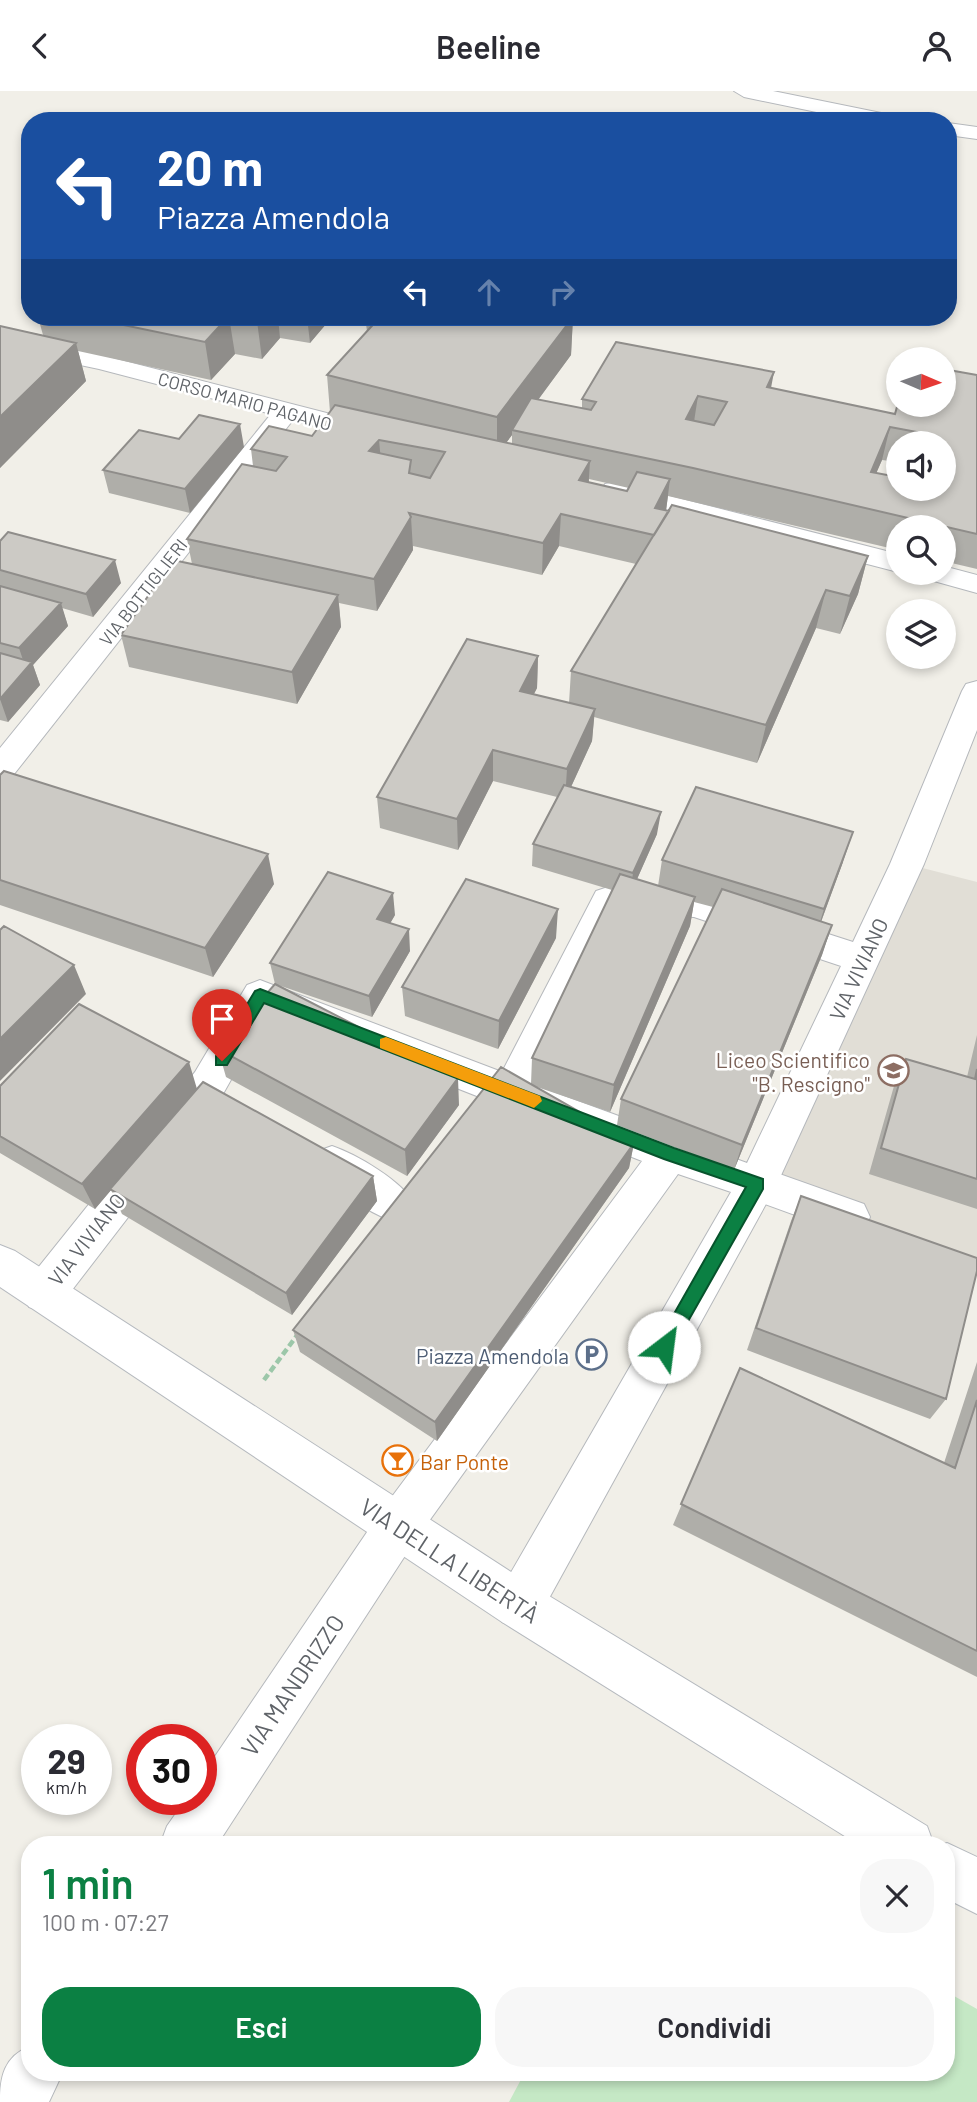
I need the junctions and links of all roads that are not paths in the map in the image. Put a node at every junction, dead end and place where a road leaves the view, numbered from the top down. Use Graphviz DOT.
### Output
graph roads {
  1 [pos="733,91"];
  2 [pos="744,91"];
  3 [pos="780,112"];
  4 [pos="847,112"];
  5 [pos="957,131"];
  6 [pos="977,134"];
  7 [pos="957,142"];
  8 [pos="977,145"];
  9 [pos="0,341"];
  10 [pos="285,413"];
  11 [pos="402,440"];
  12 [pos="588,484"];
  13 [pos="886,559"];
  14 [pos="956,578"];
  15 [pos="977,584"];
  16 [pos="977,691"];
  17 [pos="0,770"];
  18 [pos="863,959"];
  19 [pos="209,1083"];
  20 [pos="511,1092"];
  21 [pos="244,1105"];
  22 [pos="301,1143"];
  23 [pos="670,1154"];
  24 [pos="757,1184"];
  25 [pos="394,1204"];
  26 [pos="886,1230"];
  27 [pos="0,1264"];
  28 [pos="44,1293"];
  29 [pos="398,1526"];
  30 [pos="519,1605"];
  31 [pos="192,1836"];
  32 [pos="893,1836"];
  33 [pos="29,2081"];
  34 [pos="16,2102"];
  1 -- 3 [label="street"];
  2 -- 4 [label="street"];
  5 -- 6 [label="street"];
  7 -- 8 [label="street"];
  9 -- 10 [label="street, CORSO MARIO PAGANO"];
  10 -- 11 [label="street, CORSO MARIO PAGANO"];
  10 -- 17 [label="street, VIA BOTTIGLIERI"];
  12 -- 13 [label="street"];
  14 -- 15 [label="street"];
  16 -- 18 [label="street, VIA VIVIANO"];
  18 -- 20 [label="street"];
  18 -- 24 [label="street, VIA VIVIANO"];
  19 -- 20 [label="street, VIA VIVIANO"];
  19 -- 21 [label="street"];
  19 -- 28 [label="street, VIA VIVIANO"];
  20 -- 23 [label="street, VIA VIVIANO"];
  22 -- 25 [label="street"];
  23 -- 24 [label="street"];
  23 -- 29 [label="street"];
  24 -- 26 [label="street"];
  24 -- 30 [label="street"];
  27 -- 28 [label="street, VIA DELLA LIBERTÀ"];
  28 -- 29 [label="street, VIA DELLA LIBERTÀ"];
  29 -- 30 [label="street, VIA DELLA LIBERTÀ"];
  29 -- 31 [label="street, VIA MANDRIZZO"];
  30 -- 32 [label="street, VIA DELLA LIBERTÀ"];
  33 -- 34 [label="street"];
}
